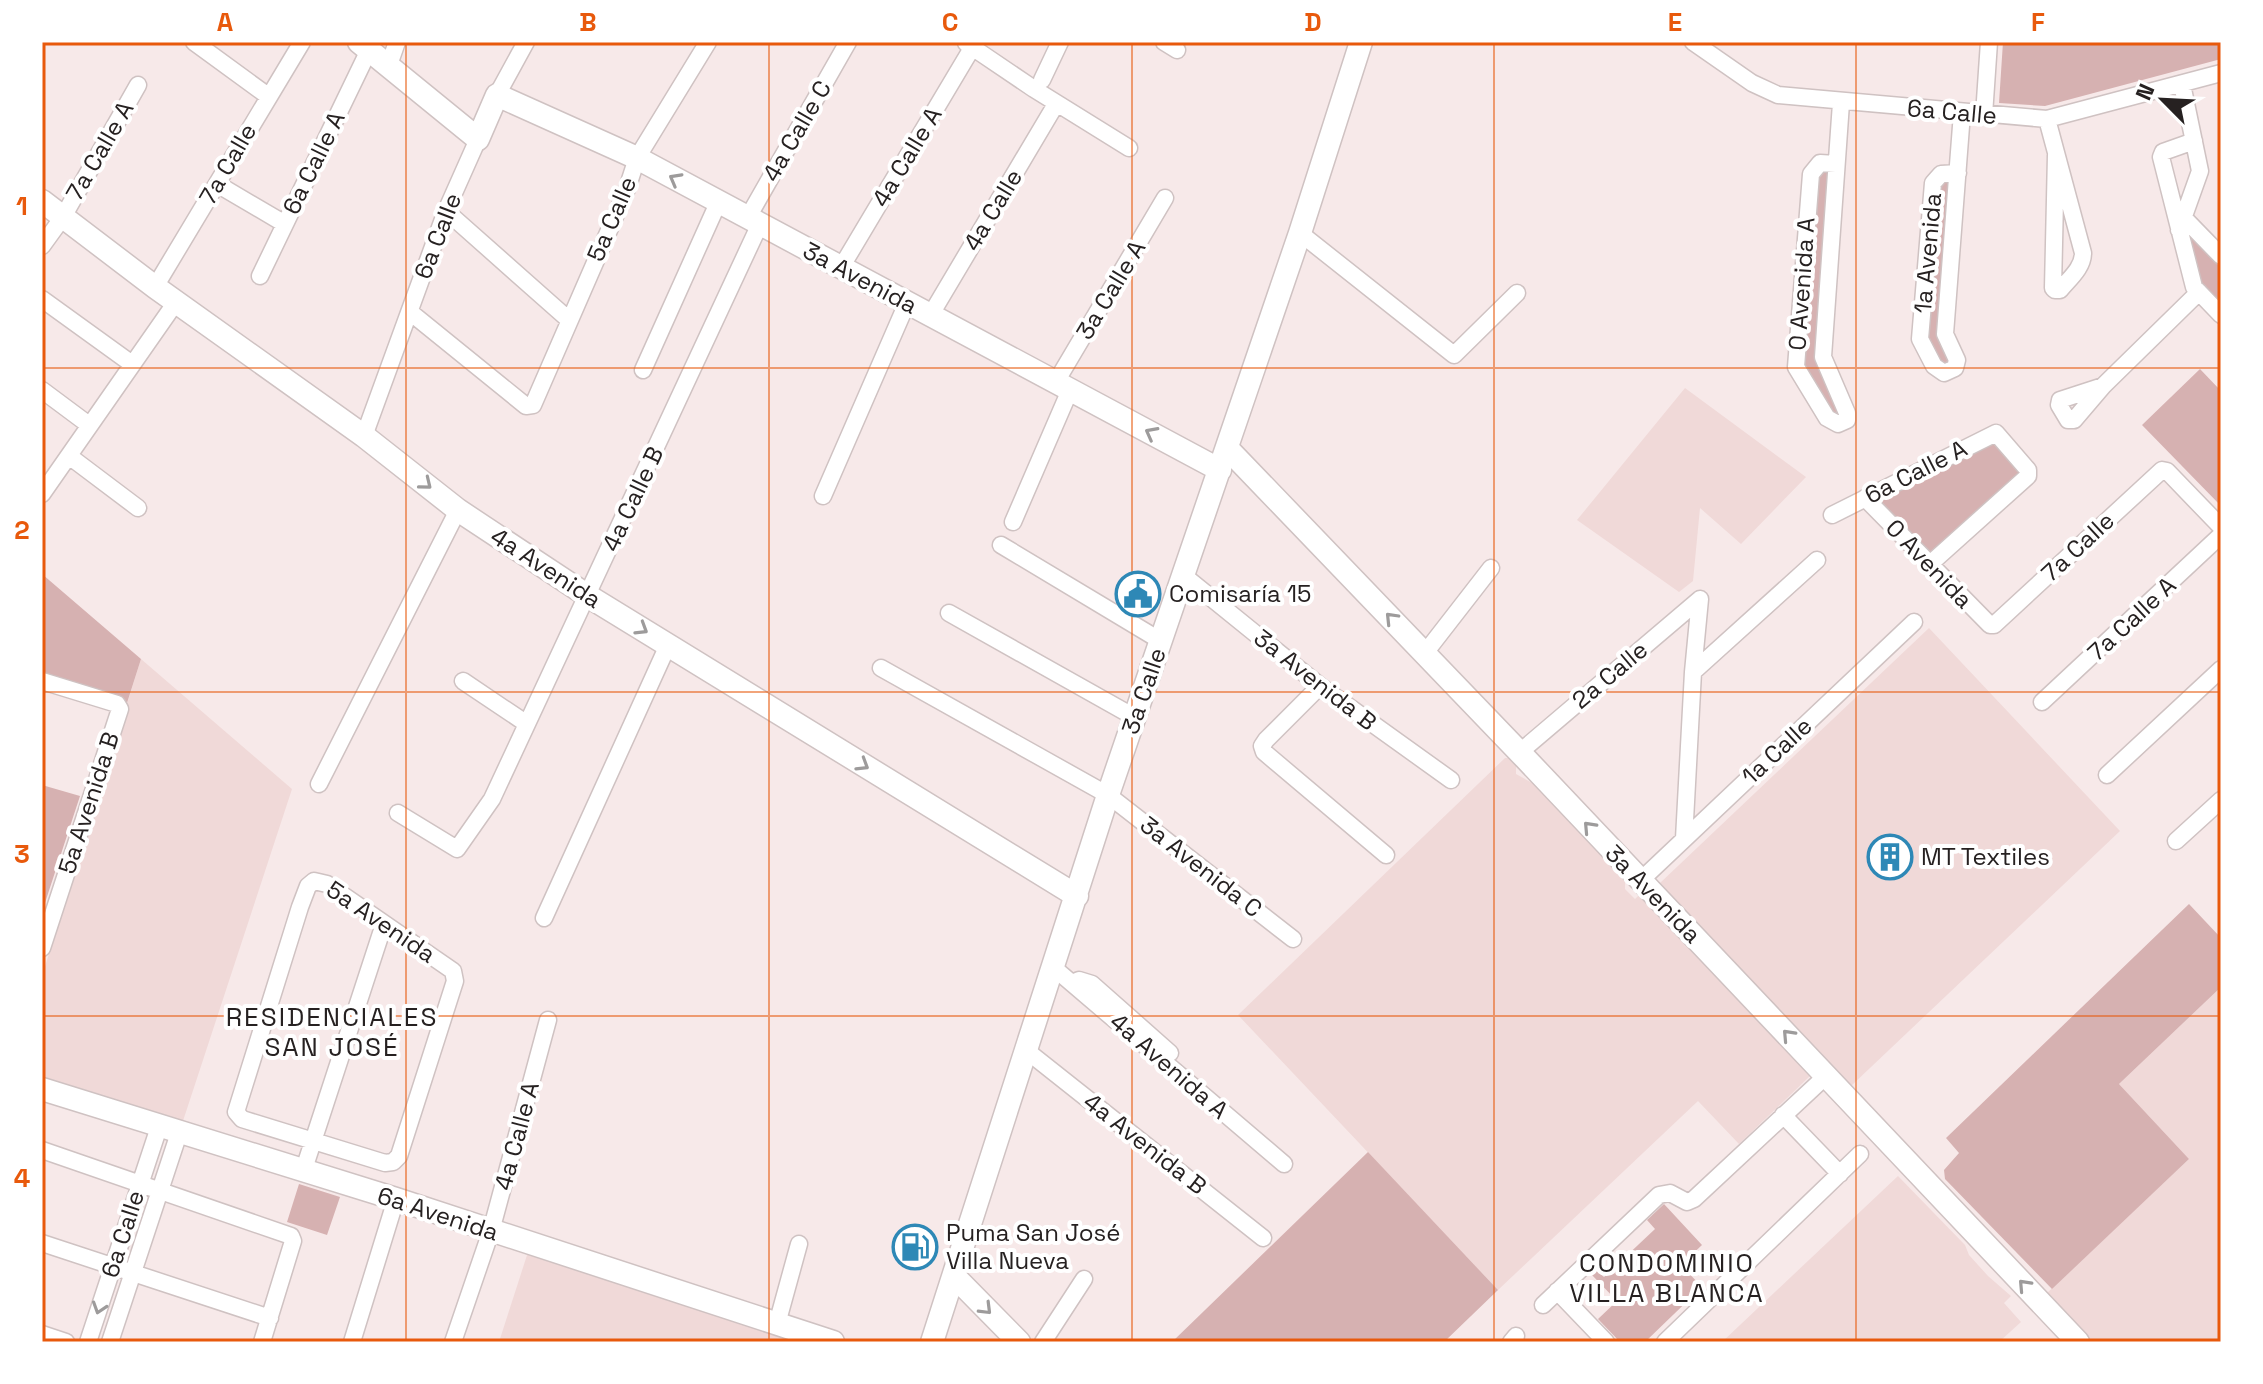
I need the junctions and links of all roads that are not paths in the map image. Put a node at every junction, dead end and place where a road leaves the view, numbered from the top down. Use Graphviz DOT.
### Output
graph roads {
  1 [pos="194,42"];
  2 [pos="302,42"];
  3 [pos="397,42"];
  4 [pos="526,42"];
  5 [pos="708,42"];
  6 [pos="848,42"];
  7 [pos="1060,42"];
  8 [pos="1361,42"];
  9 [pos="1693,42"];
  10 [pos="1989,42"];
  11 [pos="968,45"];
  12 [pos="364,46"];
  13 [pos="389,65"];
  14 [pos="2221,73"];
  15 [pos="1042,80"];
  16 [pos="2182,84"];
  17 [pos="138,85"];
  18 [pos="497,95"];
  19 [pos="268,96"];
  20 [pos="1841,103"];
  21 [pos="1056,104"];
  22 [pos="1962,113"];
  23 [pos="1984,115"];
  24 [pos="2047,119"];
  25 [pos="478,139"];
  26 [pos="2194,141"];
  27 [pos="1129,148"];
  28 [pos="2056,155"];
  29 [pos="637,158"];
  30 [pos="1836,164"];
  31 [pos="1958,173"];
  32 [pos="217,184"];
  33 [pos="1165,198"];
  34 [pos="42,201"];
  35 [pos="718,203"];
  36 [pos="446,211"];
  37 [pos="63,217"];
  38 [pos="753,222"];
  39 [pos="285,224"];
  40 [pos="2181,224"];
  41 [pos="1300,233"];
  42 [pos="42,246"];
  43 [pos="2221,256"];
  44 [pos="842,266"];
  45 [pos="260,276"];
  46 [pos="155,287"];
  47 [pos="2199,292"];
  48 [pos="1517,293"];
  49 [pos="42,299"];
  50 [pos="176,302"];
  51 [pos="907,303"];
  52 [pos="410,312"];
  53 [pos="2221,315"];
  54 [pos="930,316"];
  55 [pos="569,320"];
  56 [pos="132,364"];
  57 [pos="643,370"];
  58 [pos="1063,386"];
  59 [pos="2103,386"];
  60 [pos="42,390"];
  61 [pos="89,425"];
  62 [pos="364,436"];
  63 [pos="1227,448"];
  64 [pos="69,456"];
  65 [pos="1220,470"];
  66 [pos="42,494"];
  67 [pos="823,496"];
  68 [pos="1865,498"];
  69 [pos="138,508"];
  70 [pos="458,510"];
  71 [pos="1832,515"];
  72 [pos="1013,522"];
  73 [pos="2221,527"];
  74 [pos="2221,535"];
  75 [pos="1001,545"];
  76 [pos="1817,560"];
  77 [pos="1930,564"];
  78 [pos="1491,568"];
  79 [pos="1183,575"];
  80 [pos="588,596"];
  81 [pos="949,613"];
  82 [pos="1914,622"];
  83 [pos="1994,625"];
  84 [pos="1161,641"];
  85 [pos="668,645"];
  86 [pos="1425,653"];
  87 [pos="881,668"];
  88 [pos="2221,669"];
  89 [pos="1693,672"];
  90 [pos="463,681"];
  91 [pos="42,682"];
  92 [pos="1320,686"];
  93 [pos="2042,702"];
  94 [pos="1136,718"];
  95 [pos="527,724"];
  96 [pos="1520,752"];
  97 [pos="2107,775"];
  98 [pos="1451,780"];
  99 [pos="319,784"];
  100 [pos="1108,795"];
  101 [pos="2221,800"];
  102 [pos="398,813"];
  103 [pos="1684,839"];
  104 [pos="2176,841"];
  105 [pos="1386,855"];
  106 [pos="1640,881"];
  107 [pos="1077,896"];
  108 [pos="544,918"];
  109 [pos="384,924"];
  110 [pos="1293,939"];
  111 [pos="42,948"];
  112 [pos="1054,968"];
  113 [pos="548,1020"];
  114 [pos="1027,1051"];
  115 [pos="1826,1076"];
  116 [pos="42,1089"];
  117 [pos="1783,1115"];
  118 [pos="169,1130"];
  119 [pos="313,1141"];
  120 [pos="42,1150"];
  121 [pos="1860,1154"];
  122 [pos="1286,1161"];
  123 [pos="303,1172"];
  124 [pos="1840,1174"];
  125 [pos="141,1183"];
  126 [pos="161,1189"];
  127 [pos="396,1199"];
  128 [pos="491,1231"];
  129 [pos="1263,1238"];
  130 [pos="42,1243"];
  131 [pos="799,1244"];
  132 [pos="113,1266"];
  133 [pos="133,1273"];
  134 [pos="954,1276"];
  135 [pos="1084,1279"];
  136 [pos="1557,1291"];
  137 [pos="1543,1305"];
  138 [pos="270,1318"];
  139 [pos="777,1324"];
  140 [pos="42,1334"];
  141 [pos="66,1342"];
  142 [pos="88,1342"];
  143 [pos="110,1342"];
  144 [pos="262,1342"];
  145 [pos="352,1342"];
  146 [pos="453,1342"];
  147 [pos="833,1342"];
  148 [pos="932,1342"];
  149 [pos="1019,1342"];
  150 [pos="1043,1342"];
  151 [pos="1606,1342"];
  152 [pos="1665,1342"];
  153 [pos="2078,1342"];
  1 -- 19 [label="street"];
  2 -- 19 [label="street, 7a Calle"];
  3 -- 13 [label="street"];
  4 -- 18 [label="street, 6a Calle"];
  5 -- 29 [label="street, 5a Calle"];
  6 -- 38 [label="street, 4a Calle C"];
  7 -- 15 [label="street"];
  8 -- 41 [label="street, 3a Calle"];
  9 -- 20 [label="street, 6a Calle"];
  10 -- 23 [label="street"];
  11 -- 21 [label="street"];
  11 -- 44 [label="street, 4a Calle A"];
  12 -- 13 [label="street"];
  12 -- 39 [label="street, 6a Calle A"];
  13 -- 25 [label="street"];
  14 -- 16 [label="street, 6a Calle"];
  16 -- 24 [label="street, 6a Calle"];
  16 -- 26 [label="street"];
  17 -- 37 [label="street, 7a Calle A"];
  18 -- 25 [label="street, 6a Calle"];
  18 -- 29 [label="street, 3a Avenida"];
  19 -- 32 [label="street, 7a Calle"];
  20 -- 22 [label="street, 6a Calle"];
  20 -- 30 [label="street, 0 Avenida A"];
  21 -- 27 [label="street"];
  21 -- 54 [label="street, 4a Calle"];
  22 -- 23 [label="street, 6a Calle"];
  22 -- 31 [label="street, 1a Avenida"];
  23 -- 24 [label="street, 6a Calle"];
  24 -- 28 [label="street"];
  25 -- 36 [label="street, 6a Calle"];
  26 -- 40 [label="street"];
  26 -- 40 [label="street"];
  28 -- 28 [label="street"];
  35 -- 29 [label="street, 3a Avenida, one-way"];
  29 -- 55 [label="street, 5a Calle"];
  30 -- 30 [label="street, 0 Avenida A"];
  31 -- 31 [label="street, 1a Avenida"];
  32 -- 39 [label="street"];
  32 -- 46 [label="street, 7a Calle"];
  33 -- 58 [label="street, 3a Calle A"];
  34 -- 37 [label="street, 4a Avenida"];
  35 -- 38 [label="street, 3a Avenida"];
  35 -- 57 [label="street"];
  36 -- 52 [label="street, 6a Calle"];
  36 -- 55 [label="street"];
  37 -- 42 [label="street, 7a Calle A"];
  37 -- 46 [label="street, 4a Avenida"];
  38 -- 44 [label="street, 3a Avenida"];
  38 -- 80 [label="street, 4a Calle B"];
  39 -- 45 [label="street, 6a Calle A"];
  40 -- 43 [label="street"];
  40 -- 47 [label="street"];
  41 -- 48 [label="street"];
  41 -- 63 [label="street, 3a Calle"];
  44 -- 51 [label="street, 3a Avenida"];
  46 -- 50 [label="street, 4a Avenida"];
  47 -- 53 [label="street"];
  47 -- 59 [label="street"];
  49 -- 56 [label="street"];
  50 -- 56 [label="street"];
  50 -- 62 [label="street, 4a Avenida"];
  51 -- 54 [label="street, 3a Avenida"];
  51 -- 67 [label="street"];
  52 -- 55 [label="street, 5a Calle"];
  52 -- 62 [label="street, 6a Calle"];
  54 -- 58 [label="street, 3a Avenida"];
  56 -- 61 [label="street"];
  65 -- 58 [label="street, 3a Avenida, one-way"];
  58 -- 72 [label="street, 3a Calle A"];
  60 -- 61 [label="street"];
  61 -- 64 [label="street"];
  62 -- 70 [label="street, 4a Avenida, one-way"];
  63 -- 65 [label="street, 3a Calle"];
  86 -- 63 [label="street, 3a Avenida, one-way"];
  64 -- 66 [label="street"];
  64 -- 69 [label="street"];
  65 -- 79 [label="street, 3a Calle"];
  68 -- 71 [label="street, 6a Calle A"];
  68 -- 77 [label="street, 0 Avenida"];
  68 -- 77 [label="street, 6a Calle A"];
  70 -- 80 [label="street, 4a Avenida"];
  70 -- 99 [label="street"];
  73 -- 83 [label="street, 7a Calle"];
  74 -- 93 [label="street, 7a Calle A"];
  75 -- 84 [label="street"];
  76 -- 89 [label="street"];
  77 -- 83 [label="street, 0 Avenida"];
  78 -- 86 [label="street"];
  79 -- 84 [label="street, 3a Calle"];
  79 -- 92 [label="street, 3a Avenida B"];
  80 -- 85 [label="street, 4a Avenida, one-way"];
  80 -- 95 [label="street, 4a Calle B"];
  81 -- 94 [label="street"];
  82 -- 103 [label="street, 1a Calle"];
  84 -- 94 [label="street, 3a Calle"];
  85 -- 107 [label="street, 4a Avenida, one-way"];
  85 -- 108 [label="street"];
  86 -- 96 [label="street, 3a Avenida"];
  87 -- 100 [label="street, 3a Avenida C"];
  88 -- 97 [label="street"];
  89 -- 96 [label="street, 2a Calle"];
  89 -- 103 [label="street"];
  90 -- 95 [label="street"];
  91 -- 111 [label="street, 5a Avenida B"];
  92 -- 98 [label="street, 3a Avenida B"];
  92 -- 105 [label="street"];
  94 -- 100 [label="street, 3a Calle"];
  95 -- 102 [label="street, 4a Calle B"];
  106 -- 96 [label="street, 3a Avenida, one-way"];
  100 -- 107 [label="street, 3a Calle"];
  100 -- 110 [label="street, 3a Avenida C"];
  101 -- 104 [label="street"];
  103 -- 106 [label="street, 1a Calle"];
  115 -- 106 [label="street, 3a Avenida, one-way"];
  107 -- 112 [label="street, 3a Calle"];
  109 -- 119 [label="street"];
  109 -- 119 [label="street, 5a Avenida"];
  109 -- 119 [label="street, 5a Avenida"];
  112 -- 114 [label="street, 3a Calle"];
  112 -- 122 [label="street, 4a Avenida A"];
  113 -- 128 [label="street, 4a Calle A"];
  114 -- 129 [label="street, 4a Avenida B"];
  114 -- 134 [label="street, 3a Calle"];
  115 -- 117 [label="street"];
  153 -- 115 [label="street, 3a Avenida, one-way"];
  116 -- 118 [label="street, 6a Avenida"];
  117 -- 124 [label="street"];
  117 -- 136 [label="street"];
  118 -- 123 [label="street, 6a Avenida"];
  118 -- 125 [label="street, 6a Calle"];
  118 -- 126 [label="street, 6a Calle"];
  119 -- 123 [label="street"];
  120 -- 125 [label="street"];
  121 -- 124 [label="street"];
  123 -- 127 [label="street, 6a Avenida"];
  124 -- 152 [label="street"];
  125 -- 126 [label="street"];
  125 -- 132 [label="street, 6a Calle"];
  126 -- 133 [label="street, 6a Calle"];
  126 -- 138 [label="street"];
  127 -- 128 [label="street, 6a Avenida"];
  127 -- 145 [label="street"];
  128 -- 139 [label="street, 6a Avenida"];
  128 -- 146 [label="street, 4a Calle A"];
  130 -- 132 [label="street"];
  131 -- 139 [label="street"];
  132 -- 133 [label="street"];
  132 -- 142 [label="street, 6a Calle, one-way"];
  133 -- 138 [label="street"];
  133 -- 143 [label="street, 6a Calle"];
  134 -- 148 [label="street, 3a Calle"];
  134 -- 149 [label="street, one-way"];
  135 -- 150 [label="street"];
  136 -- 137 [label="street"];
  136 -- 151 [label="street"];
  138 -- 144 [label="street"];
  139 -- 147 [label="street, 6a Avenida"];
  140 -- 141 [label="street"];
}
